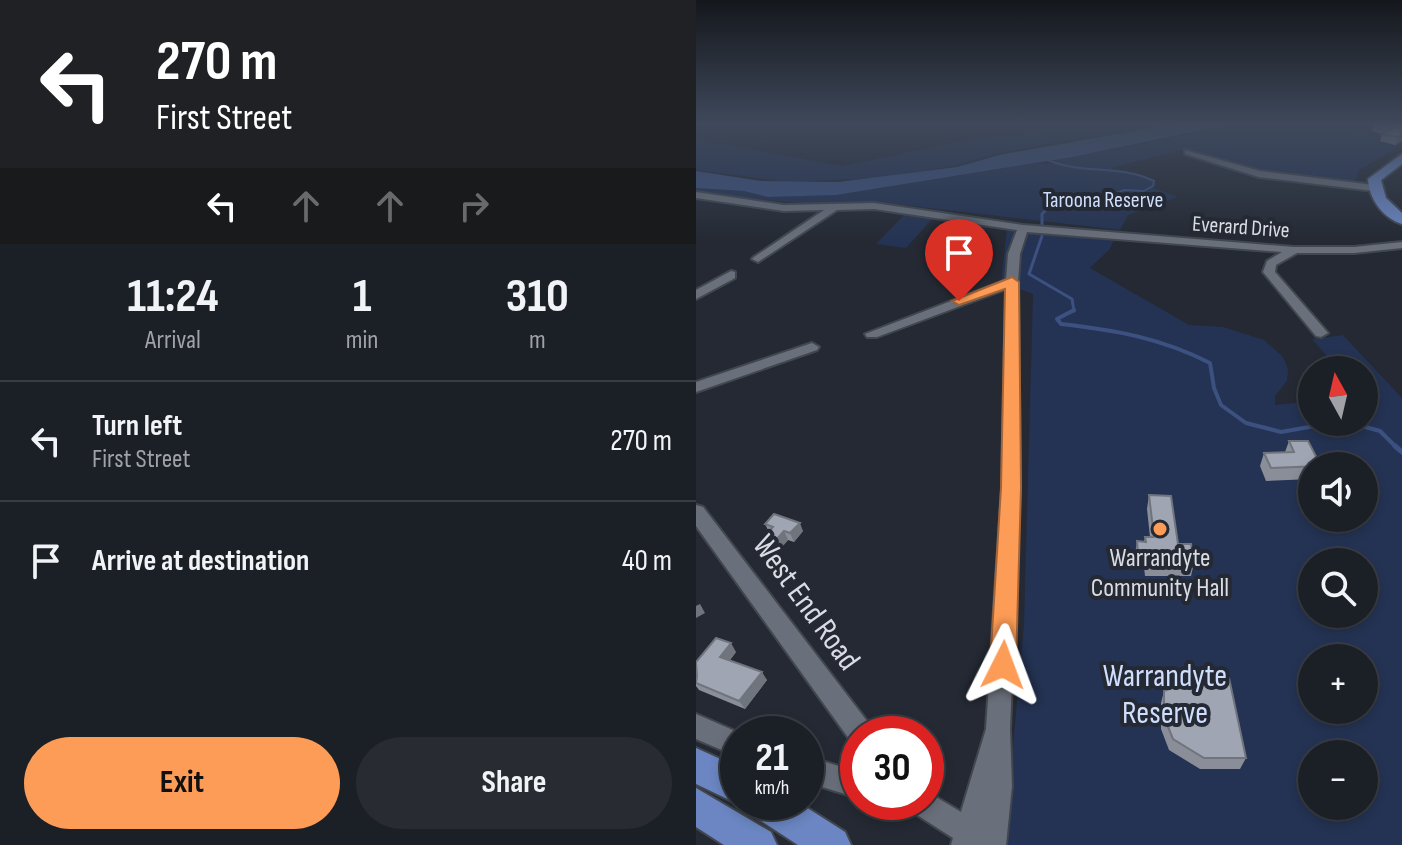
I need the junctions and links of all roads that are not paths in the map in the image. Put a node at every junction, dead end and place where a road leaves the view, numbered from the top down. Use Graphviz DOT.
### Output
graph roads {
  1 [pos="1225,163"];
  2 [pos="1393,163"];
  3 [pos="1374,188"];
  4 [pos="696,195"];
  5 [pos="834,209"];
  6 [pos="1402,220"];
  7 [pos="1023,228"];
  8 [pos="1402,245"];
  9 [pos="1294,250"];
  10 [pos="758,259"];
  11 [pos="731,275"];
  12 [pos="1012,282"];
  13 [pos="696,295"];
  14 [pos="1321,333"];
  15 [pos="872,334"];
  16 [pos="812,347"];
  17 [pos="696,387"];
  18 [pos="696,512"];
  19 [pos="848,716"];
  20 [pos="696,726"];
  21 [pos="720,737"];
  22 [pos="696,765"];
  23 [pos="720,777"];
  24 [pos="696,806"];
  25 [pos="944,817"];
  26 [pos="793,820"];
  27 [pos="980,839"];
  28 [pos="758,845"];
  29 [pos="832,845"];
  1 -- 3 [label="street"];
  2 -- 3 [label="main road"];
  3 -- 6 [label="main road"];
  4 -- 5 [label="street, Everard Drive"];
  5 -- 7 [label="street, Everard Drive"];
  5 -- 10 [label="street"];
  7 -- 9 [label="street, Everard Drive"];
  7 -- 12 [label="street"];
  8 -- 9 [label="street, Everard Drive"];
  9 -- 14 [label="street"];
  11 -- 13 [label="street"];
  12 -- 15 [label="street"];
  12 -- 27 [label="street"];
  16 -- 17 [label="street"];
  18 -- 19 [label="street, West End Road"];
  20 -- 21 [label="street"];
  22 -- 23 [label="main road"];
  24 -- 28 [label="main road"];
  25 -- 27 [label="street"];
  26 -- 29 [label="main road"];
}
